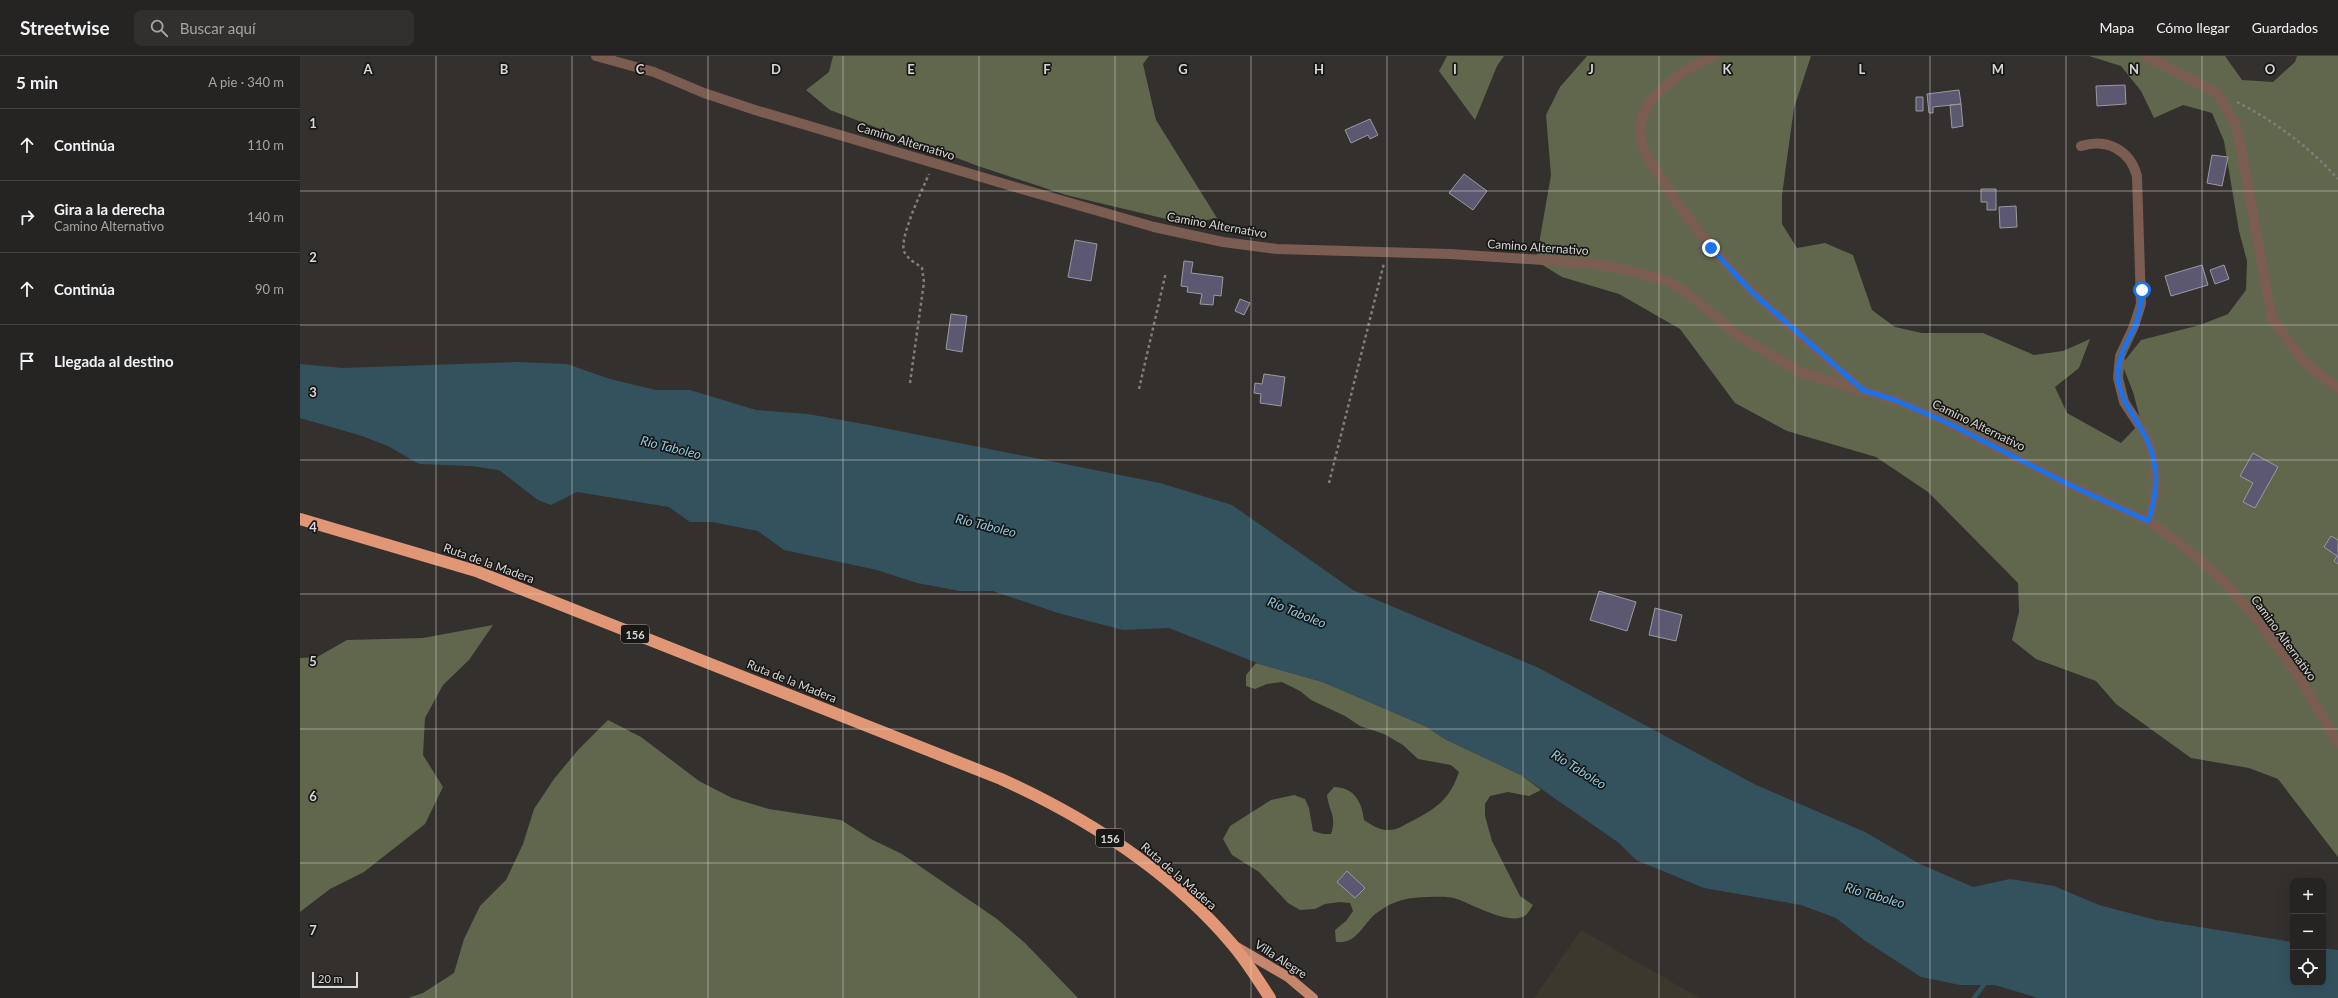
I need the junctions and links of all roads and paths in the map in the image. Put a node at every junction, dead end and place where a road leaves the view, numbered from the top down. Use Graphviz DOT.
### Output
graph roads {
  1 [pos="596,56"];
  2 [pos="1714,56"];
  3 [pos="2146,56"];
  4 [pos="2217,92"];
  5 [pos="2081,146"];
  6 [pos="934,163"];
  7 [pos="2338,179"];
  8 [pos="1386,253"];
  9 [pos="1166,272"];
  10 [pos="910,383"];
  11 [pos="2338,388"];
  12 [pos="1140,389"];
  13 [pos="1863,390"];
  14 [pos="1329,483"];
  15 [pos="300,520"];
  16 [pos="2148,521"];
  17 [pos="2338,743"];
  18 [pos="1232,944"];
  19 [pos="1270,998"];
  20 [pos="1314,998"];
  1 -- 6 [label="street, Camino Alternativo"];
  2 -- 13 [label="street"];
  3 -- 4 [label="street"];
  4 -- 7 [label="path"];
  4 -- 11 [label="street"];
  5 -- 16 [label="street"];
  6 -- 8 [label="street, Camino Alternativo"];
  6 -- 10 [label="path"];
  8 -- 13 [label="street, Camino Alternativo"];
  8 -- 14 [label="path"];
  9 -- 12 [label="path"];
  13 -- 16 [label="street, Camino Alternativo"];
  15 -- 18 [label="highway, Ruta de la Madera / 156"];
  16 -- 17 [label="street, Camino Alternativo"];
  18 -- 19 [label="highway, 156"];
  18 -- 20 [label="main road, Villa Alegre"];
}
